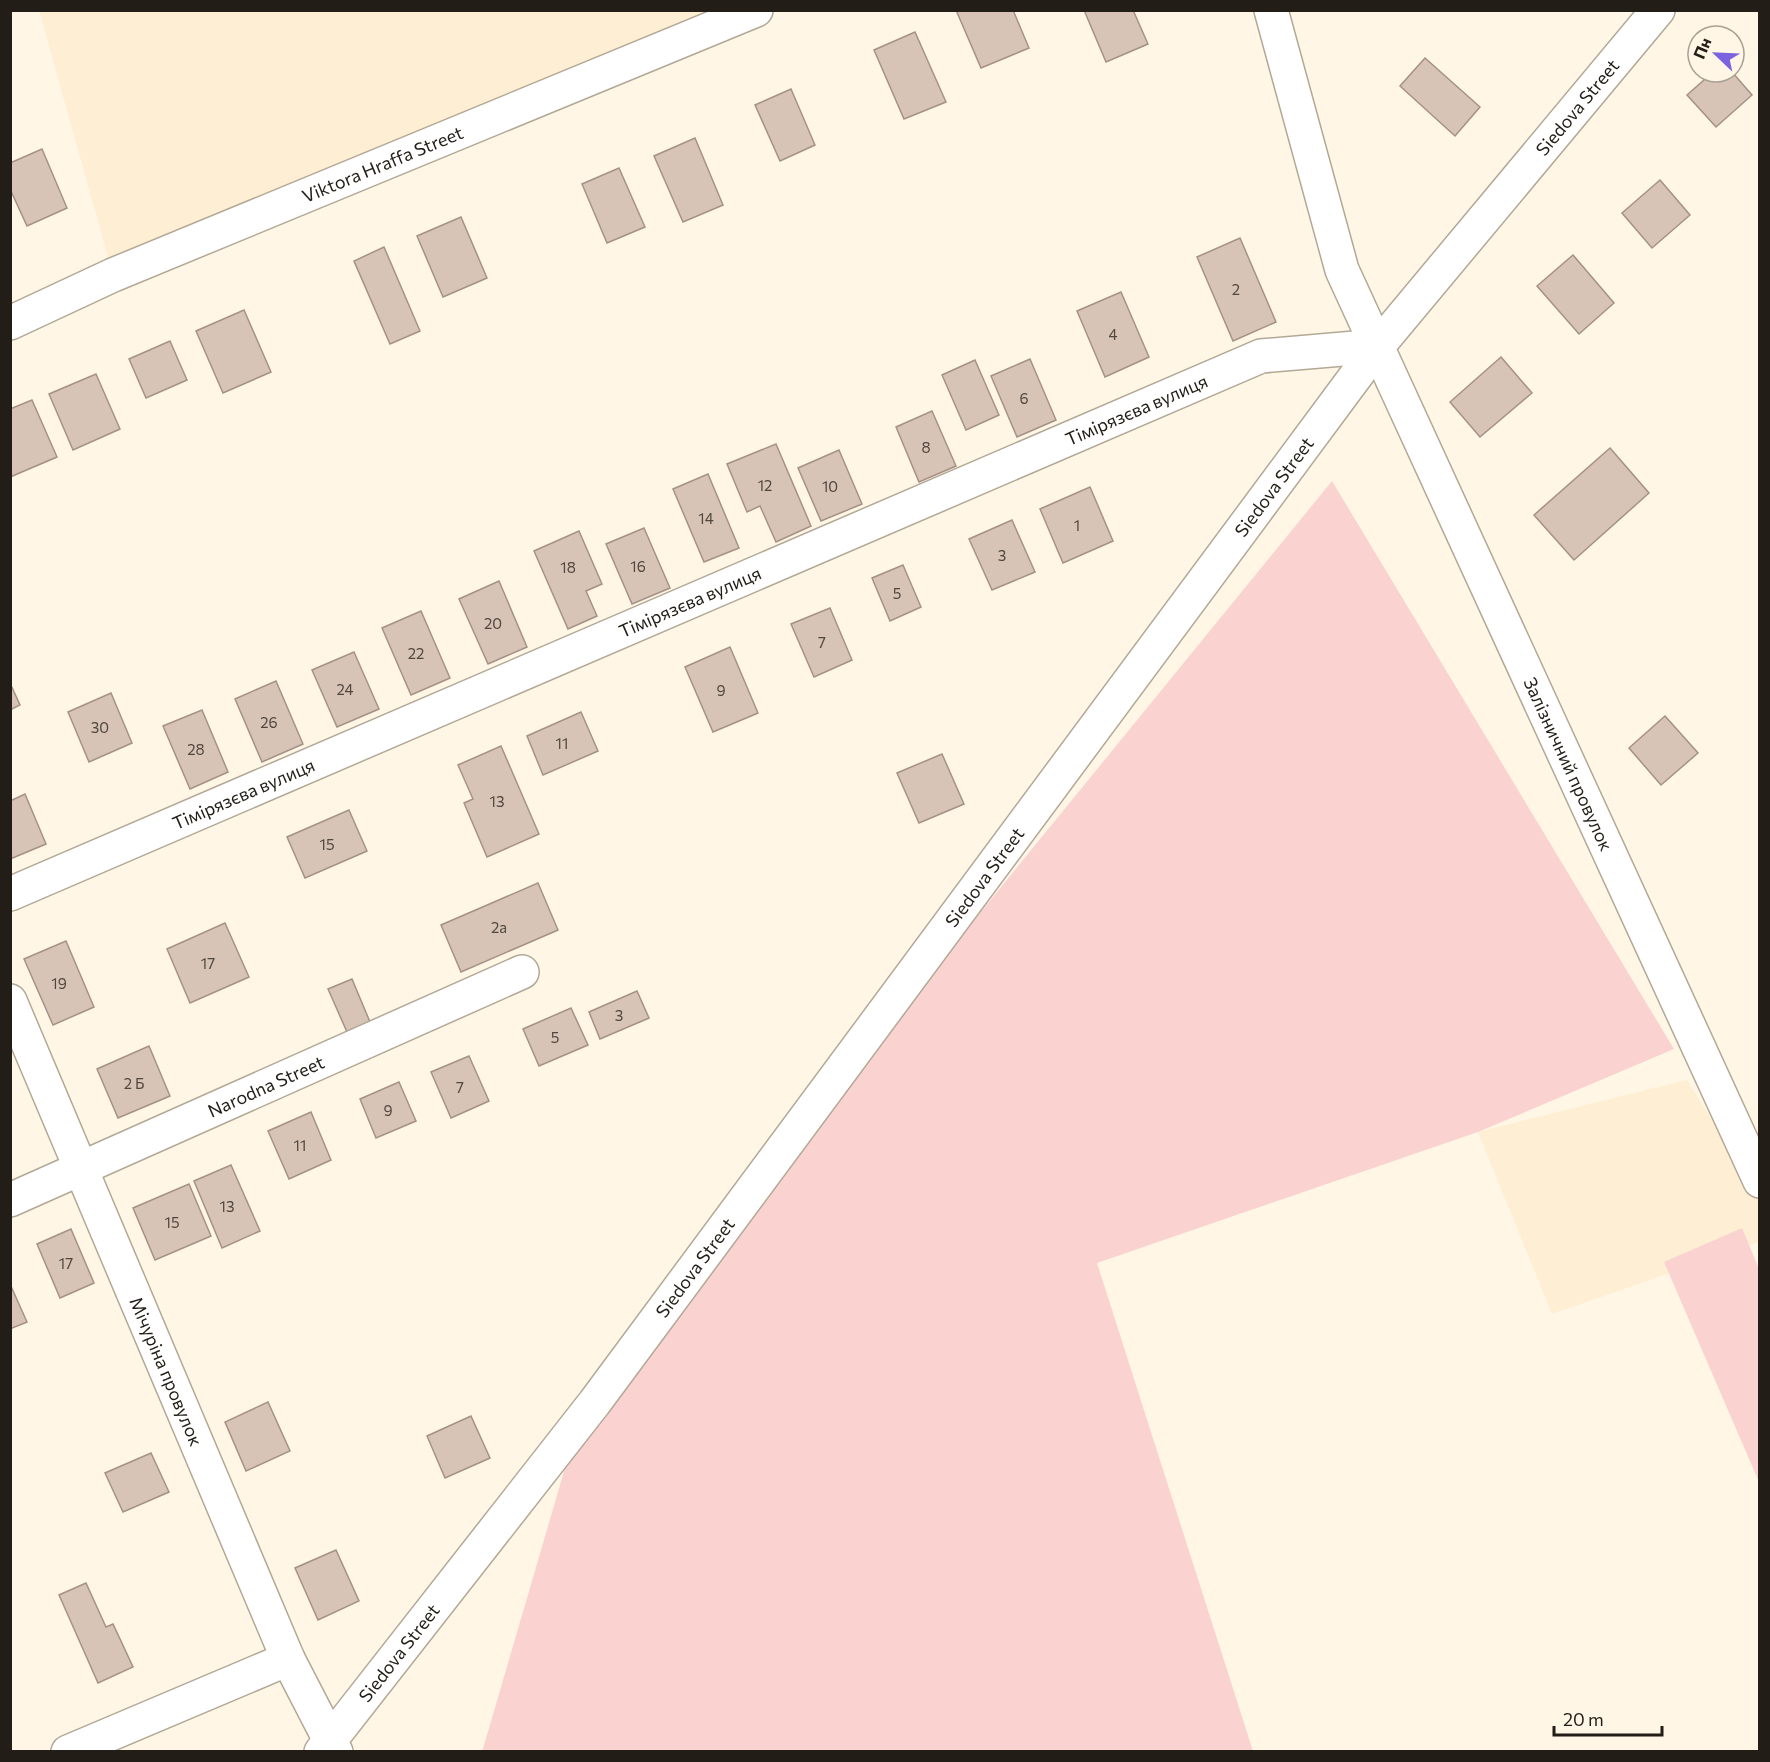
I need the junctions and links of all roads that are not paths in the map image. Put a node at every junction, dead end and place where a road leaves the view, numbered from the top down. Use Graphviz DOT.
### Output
graph roads {
  1 [pos="756,10"];
  2 [pos="1271,10"];
  3 [pos="1658,10"];
  4 [pos="10,323"];
  5 [pos="1378,346"];
  6 [pos="10,894"];
  7 [pos="522,972"];
  8 [pos="10,1001"];
  9 [pos="82,1170"];
  10 [pos="1760,1180"];
  11 [pos="10,1200"];
  12 [pos="288,1659"];
  13 [pos="329,1748"];
  14 [pos="68,1752"];
  1 -- 4 [label="street, Viktora Hraffa Street"];
  2 -- 5 [label="street, Залізничний провулок"];
  3 -- 5 [label="street, Siedova Street"];
  5 -- 6 [label="street, Тімірязєва вулиця"];
  5 -- 10 [label="street, Залізничний провулок"];
  5 -- 13 [label="street, Siedova Street"];
  7 -- 9 [label="street, Narodna Street"];
  8 -- 9 [label="street, Мічуріна провулок"];
  9 -- 11 [label="street, Narodna Street"];
  9 -- 12 [label="street, Мічуріна провулок"];
  12 -- 13 [label="street, Мічуріна провулок"];
  12 -- 14 [label="street"];
}
